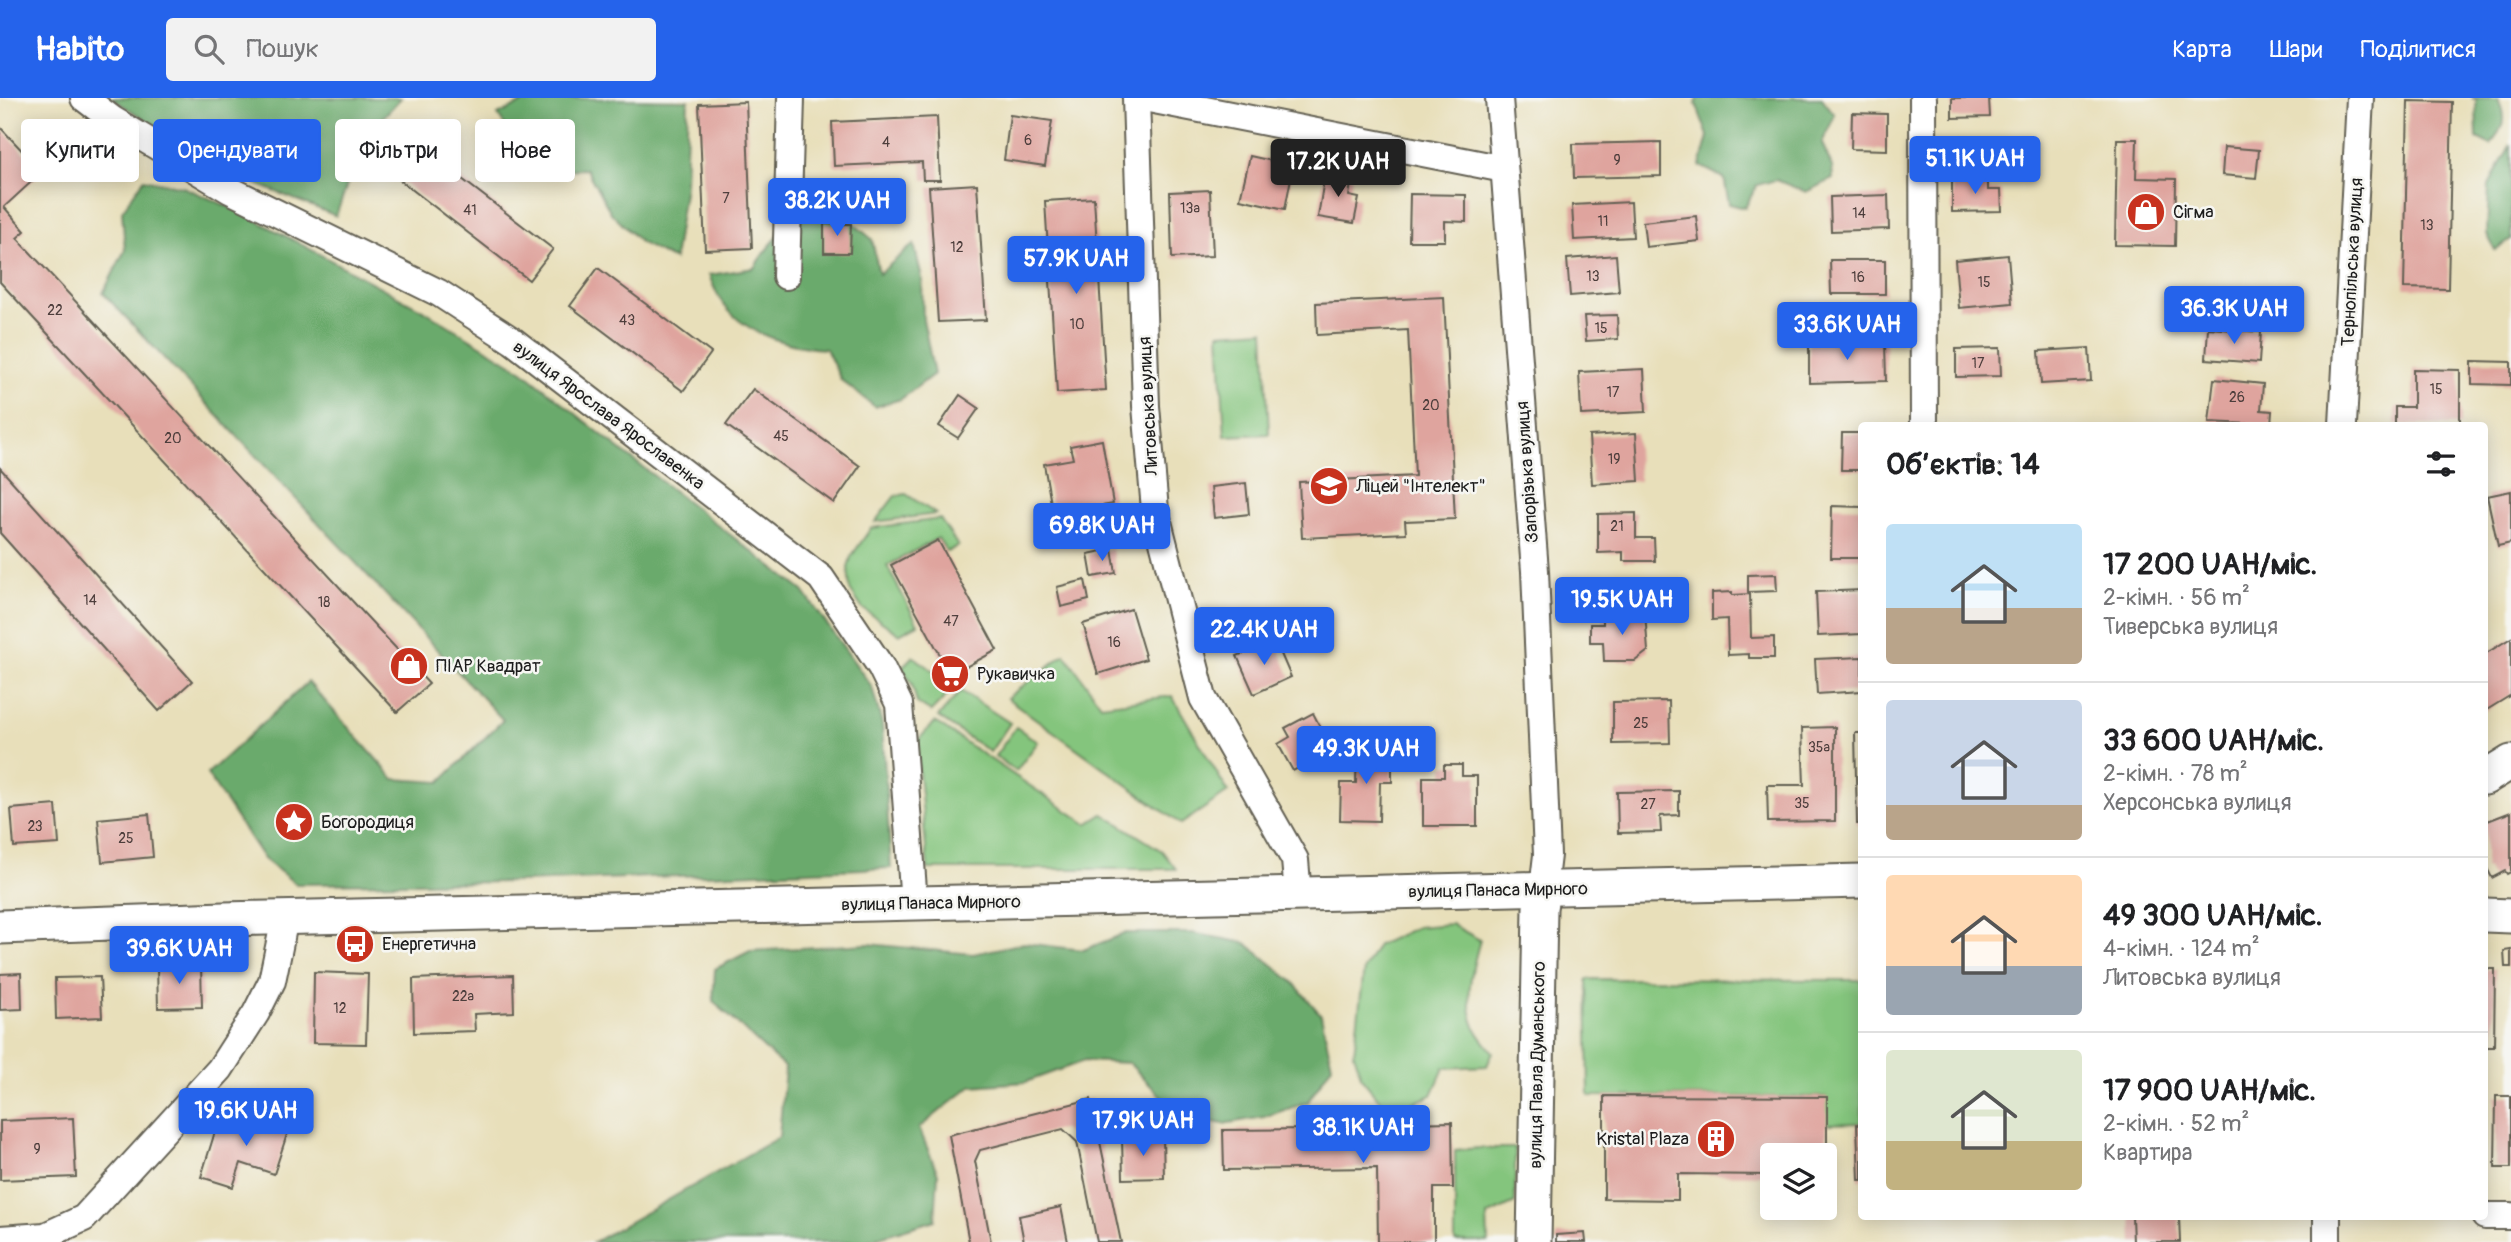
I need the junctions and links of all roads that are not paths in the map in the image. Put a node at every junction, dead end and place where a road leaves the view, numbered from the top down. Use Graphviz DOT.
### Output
graph roads {
  1 [pos="84,98"];
  2 [pos="791,98"];
  3 [pos="1136,98"];
  4 [pos="1144,98"];
  5 [pos="1499,98"];
  6 [pos="1923,98"];
  7 [pos="2360,98"];
  8 [pos="1504,169"];
  9 [pos="786,276"];
  10 [pos="1924,422"];
  11 [pos="2343,422"];
  12 [pos="2511,762"];
  13 [pos="2488,776"];
  14 [pos="1858,881"];
  15 [pos="1543,889"];
  16 [pos="1298,895"];
  17 [pos="914,903"];
  18 [pos="2488,915"];
  19 [pos="2511,916"];
  20 [pos="285,918"];
  21 [pos="0,926"];
  22 [pos="2488,1216"];
  23 [pos="2511,1216"];
  24 [pos="2327,1220"];
  25 [pos="0,1239"];
  26 [pos="1534,1242"];
  27 [pos="2327,1242"];
  1 -- 17 [label="street, вулиця Ярослава Ярославенка"];
  2 -- 9 [label="street"];
  3 -- 16 [label="street, Литовська вулиця"];
  4 -- 8 [label="street"];
  5 -- 8 [label="street, Запорізька вулиця"];
  6 -- 10 [label="street"];
  7 -- 11 [label="street, Тернопільська вулиця"];
  8 -- 15 [label="street, Запорізька вулиця"];
  12 -- 13 [label="street"];
  14 -- 15 [label="street, вулиця Панаса Мирного"];
  15 -- 16 [label="street, вулиця Панаса Мирного"];
  15 -- 26 [label="street, вулиця Павла Думанського"];
  16 -- 17 [label="street, вулиця Панаса Мирного"];
  17 -- 20 [label="street, вулиця Панаса Мирного"];
  18 -- 19 [label="street"];
  20 -- 21 [label="street, вулиця Панаса Мирного"];
  20 -- 25 [label="street"];
  22 -- 23 [label="street"];
  24 -- 27 [label="street"];
}
